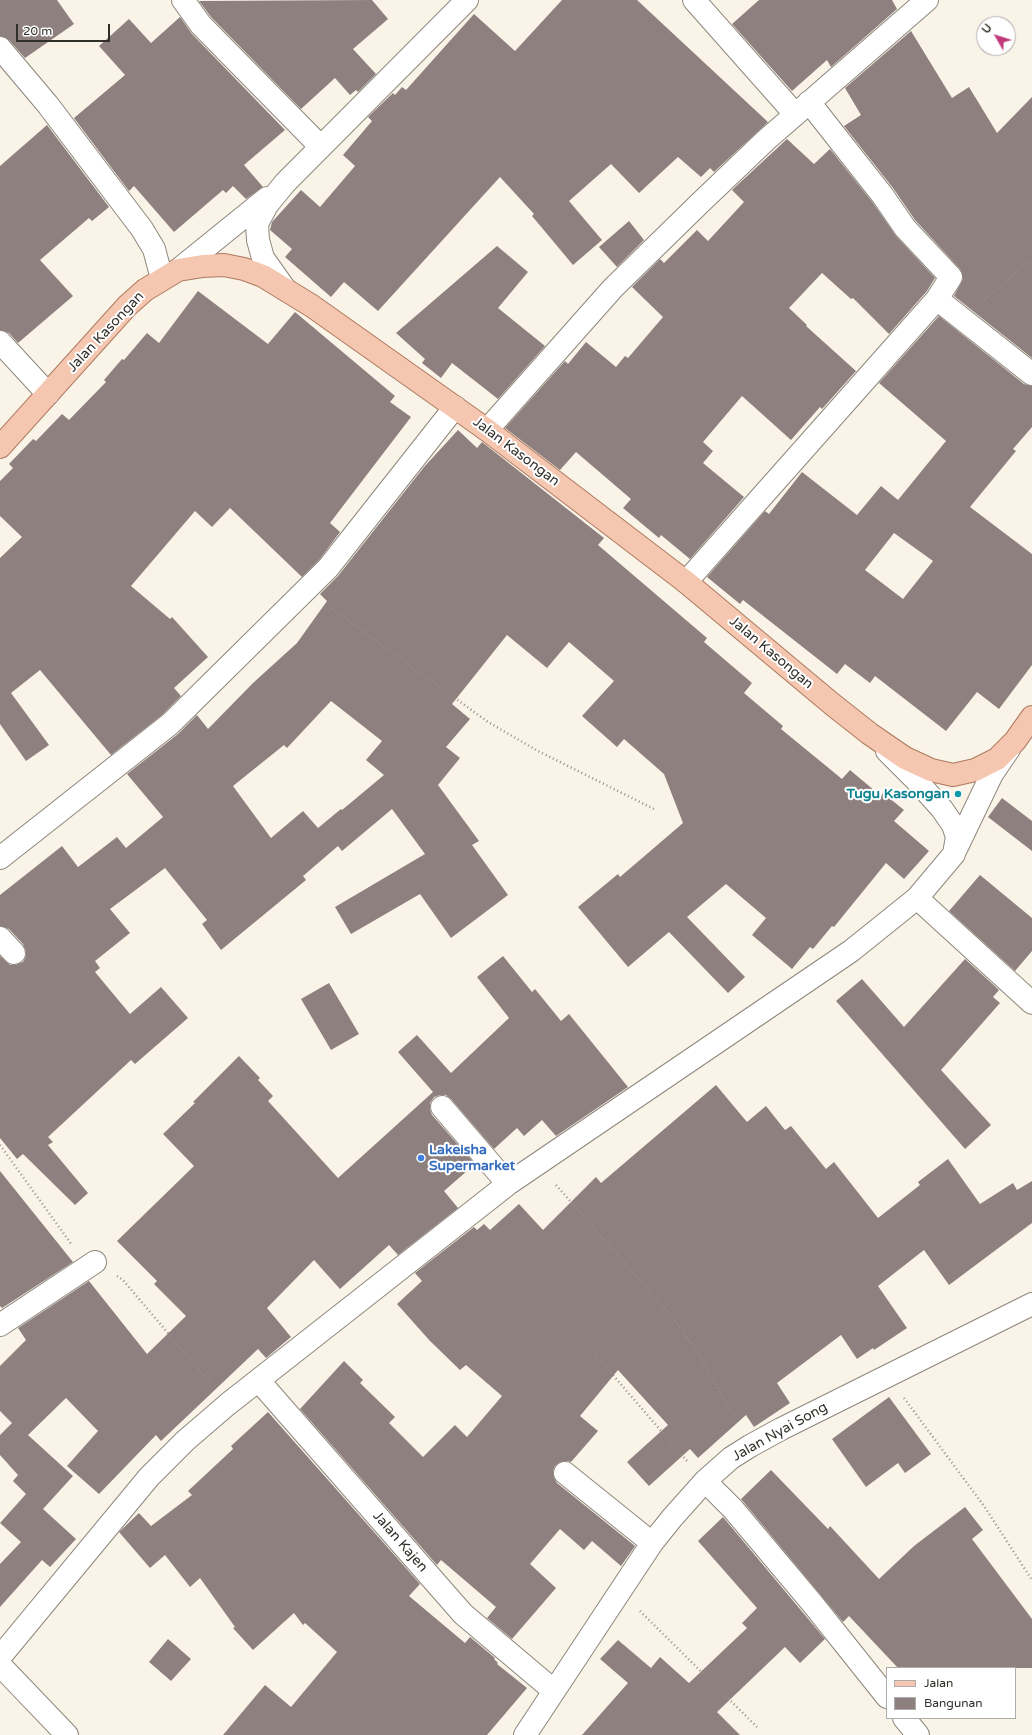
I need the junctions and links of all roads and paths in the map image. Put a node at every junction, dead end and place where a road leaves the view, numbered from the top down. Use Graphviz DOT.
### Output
graph roads {
  1 [pos="183,0"];
  2 [pos="467,0"];
  3 [pos="694,0"];
  4 [pos="927,0"];
  5 [pos="0,48"];
  6 [pos="802,108"];
  7 [pos="321,147"];
  8 [pos="285,183"];
  9 [pos="1032,259"];
  10 [pos="170,274"];
  11 [pos="285,289"];
  12 [pos="937,299"];
  13 [pos="962,319"];
  14 [pos="0,342"];
  15 [pos="1032,374"];
  16 [pos="48,394"];
  17 [pos="455,407"];
  18 [pos="487,430"];
  19 [pos="0,447"];
  20 [pos="686,582"];
  21 [pos="306,590"];
  22 [pos="1032,716"];
  23 [pos="870,734"];
  24 [pos="1015,741"];
  25 [pos="656,810"];
  26 [pos="954,854"];
  27 [pos="0,858"];
  28 [pos="917,898"];
  29 [pos="1032,1003"];
  30 [pos="442,1108"];
  31 [pos="0,1145"];
  32 [pos="536,1164"];
  33 [pos="508,1184"];
  34 [pos="94,1262"];
  35 [pos="1032,1304"];
  36 [pos="0,1325"];
  37 [pos="587,1345"];
  38 [pos="888,1376"];
  39 [pos="259,1381"];
  40 [pos="228,1404"];
  41 [pos="750,1446"];
  42 [pos="566,1473"];
  43 [pos="705,1481"];
  44 [pos="652,1543"];
  45 [pos="1032,1580"];
  46 [pos="620,1591"];
  47 [pos="0,1657"];
  48 [pos="0,1665"];
  49 [pos="553,1690"];
  50 [pos="886,1696"];
  51 [pos="905,1719"];
  52 [pos="757,1728"];
  53 [pos="67,1735"];
  54 [pos="525,1735"];
  55 [pos="918,1735"];
  1 -- 7 [label="street"];
  2 -- 7 [label="street"];
  3 -- 6 [label="street"];
  4 -- 6 [label="street"];
  5 -- 10 [label="street"];
  6 -- 12 [label="street"];
  6 -- 18 [label="street"];
  7 -- 8 [label="street"];
  8 -- 10 [label="street"];
  8 -- 11 [label="street"];
  9 -- 13 [label="path"];
  10 -- 11 [label="main road, Jalan Kasongan"];
  10 -- 16 [label="main road, Jalan Kasongan"];
  11 -- 17 [label="main road, Jalan Kasongan"];
  12 -- 13 [label="street"];
  12 -- 20 [label="street"];
  13 -- 15 [label="street"];
  14 -- 16 [label="street"];
  16 -- 19 [label="main road, Jalan Kasongan"];
  17 -- 18 [label="main road, Jalan Kasongan"];
  17 -- 21 [label="street"];
  18 -- 20 [label="main road, Jalan Kasongan"];
  20 -- 23 [label="main road, Jalan Kasongan"];
  21 -- 25 [label="path"];
  21 -- 27 [label="street"];
  22 -- 24 [label="main road, Jalan Kasongan"];
  23 -- 24 [label="main road, Jalan Kasongan"];
  23 -- 26 [label="street"];
  24 -- 26 [label="street"];
  26 -- 28 [label="street"];
  28 -- 29 [label="street"];
  28 -- 32 [label="street"];
  30 -- 33 [label="street"];
  31 -- 34 [label="path"];
  32 -- 33 [label="street"];
  32 -- 41 [label="path"];
  33 -- 39 [label="street"];
  34 -- 36 [label="street"];
  34 -- 40 [label="path"];
  35 -- 38 [label="street, Jalan Nyai Song"];
  37 -- 43 [label="path"];
  38 -- 41 [label="street, Jalan Nyai Song"];
  38 -- 45 [label="path"];
  39 -- 40 [label="street"];
  39 -- 49 [label="street, Jalan Kajen"];
  40 -- 47 [label="street"];
  41 -- 43 [label="street, Jalan Nyai Song"];
  42 -- 44 [label="street"];
  43 -- 44 [label="street, Jalan Nyai Song"];
  43 -- 50 [label="street"];
  44 -- 46 [label="street, Jalan Nyai Song"];
  46 -- 49 [label="street, Jalan Nyai Song"];
  46 -- 52 [label="path"];
  48 -- 53 [label="street"];
  49 -- 54 [label="street, Jalan Nyai Song"];
  51 -- 55 [label="street"];
}
